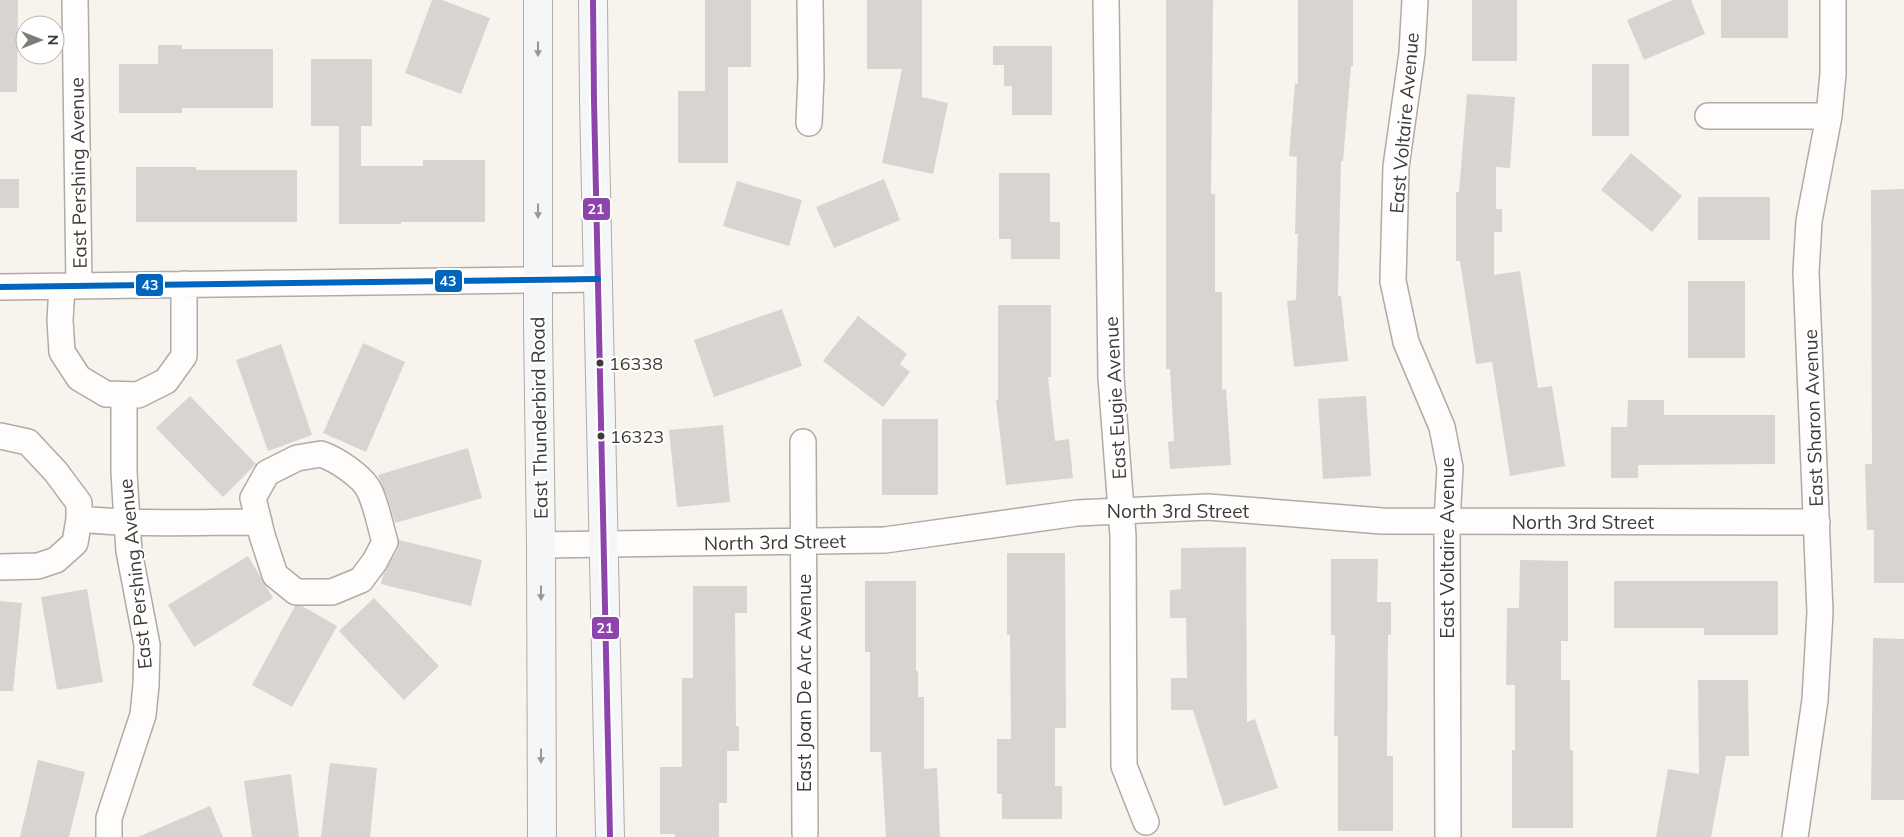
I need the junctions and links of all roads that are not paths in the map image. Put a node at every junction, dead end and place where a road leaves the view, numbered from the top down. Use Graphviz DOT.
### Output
graph roads {
  1 [pos="76,0"];
  2 [pos="538,0"];
  3 [pos="593,0"];
  4 [pos="810,0"];
  5 [pos="1106,0"];
  6 [pos="1415,0"];
  7 [pos="1833,0"];
  8 [pos="1708,116"];
  9 [pos="1829,116"];
  10 [pos="809,123"];
  11 [pos="598,279"];
  12 [pos="538,280"];
  13 [pos="184,284"];
  14 [pos="70,286"];
  15 [pos="0,287"];
  16 [pos="124,394"];
  17 [pos="0,436"];
  18 [pos="803,442"];
  19 [pos="1122,510"];
  20 [pos="79,519"];
  21 [pos="127,522"];
  22 [pos="259,522"];
  23 [pos="1447,522"];
  24 [pos="1817,522"];
  25 [pos="804,543"];
  26 [pos="603,544"];
  27 [pos="542,545"];
  28 [pos="0,567"];
  29 [pos="1146,822"];
  30 [pos="805,833"];
  31 [pos="109,837"];
  32 [pos="542,837"];
  33 [pos="610,837"];
  34 [pos="1448,837"];
  35 [pos="1795,837"];
  1 -- 14 [label="street, East Pershing Avenue"];
  2 -- 12 [label="main road, East Thunderbird Road, one-way"];
  3 -- 11 [label="main road"];
  4 -- 10 [label="street"];
  5 -- 19 [label="street, East Eugie Avenue"];
  6 -- 23 [label="street, East Voltaire Avenue"];
  7 -- 9 [label="street, East Sharon Avenue"];
  8 -- 9 [label="street"];
  9 -- 24 [label="street, East Sharon Avenue"];
  11 -- 12 [label="street"];
  11 -- 26 [label="main road"];
  12 -- 13 [label="street"];
  12 -- 27 [label="main road, East Thunderbird Road"];
  13 -- 14 [label="street"];
  13 -- 16 [label="street, East Pershing Avenue"];
  14 -- 15 [label="street"];
  14 -- 16 [label="street, East Pershing Avenue"];
  16 -- 21 [label="street, East Pershing Avenue"];
  17 -- 20 [label="street"];
  18 -- 25 [label="street, East Joan De Arc Avenue"];
  19 -- 23 [label="street, North 3rd Street"];
  19 -- 25 [label="street, North 3rd Street"];
  19 -- 29 [label="street, East Eugie Avenue"];
  20 -- 21 [label="street"];
  20 -- 28 [label="street"];
  21 -- 22 [label="street"];
  21 -- 31 [label="street, East Pershing Avenue"];
  22 -- 22 [label="street"];
  23 -- 24 [label="street, North 3rd Street"];
  23 -- 34 [label="street, East Voltaire Avenue"];
  24 -- 35 [label="street, East Sharon Avenue"];
  25 -- 26 [label="street, North 3rd Street"];
  25 -- 30 [label="street, East Joan De Arc Avenue"];
  26 -- 27 [label="street, North 3rd Street"];
  26 -- 33 [label="main road"];
  27 -- 32 [label="main road, East Thunderbird Road, one-way"];
}
